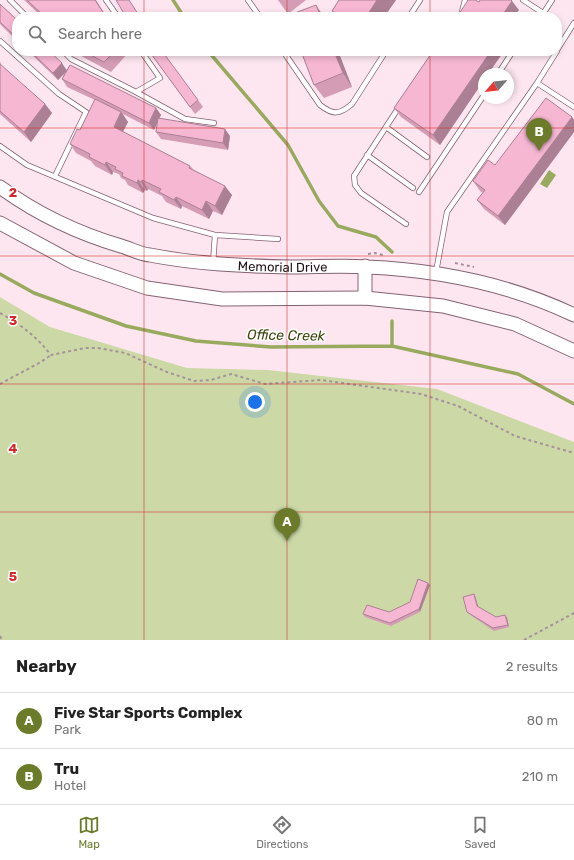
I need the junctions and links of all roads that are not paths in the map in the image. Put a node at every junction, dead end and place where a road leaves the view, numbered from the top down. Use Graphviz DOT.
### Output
graph roads {
  1 [pos="10,0"];
  2 [pos="106,0"];
  3 [pos="248,0"];
  4 [pos="420,0"];
  5 [pos="465,0"];
  6 [pos="523,0"];
  7 [pos="552,0"];
  8 [pos="22,12"];
  9 [pos="114,12"];
  10 [pos="256,12"];
  11 [pos="412,12"];
  12 [pos="462,12"];
  13 [pos="538,12"];
  14 [pos="544,12"];
  15 [pos="574,23"];
  16 [pos="0,41"];
  17 [pos="562,43"];
  18 [pos="12,52"];
  19 [pos="17,56"];
  20 [pos="68,56"];
  21 [pos="145,56"];
  22 [pos="286,56"];
  23 [pos="383,56"];
  24 [pos="510,56"];
  25 [pos="554,56"];
  26 [pos="502,68"];
  27 [pos="537,83"];
  28 [pos="136,92"];
  29 [pos="403,102"];
  30 [pos="478,104"];
  31 [pos="574,107"];
  32 [pos="214,123"];
  33 [pos="386,127"];
  34 [pos="0,146"];
  35 [pos="367,155"];
  36 [pos="427,157"];
  37 [pos="55,176"];
  38 [pos="0,187"];
  39 [pos="413,188"];
  40 [pos="419,192"];
  41 [pos="0,223"];
  42 [pos="406,224"];
  43 [pos="215,235"];
  44 [pos="278,239"];
  45 [pos="365,260"];
  46 [pos="212,264"];
  47 [pos="437,267"];
  48 [pos="366,298"];
  49 [pos="574,315"];
  50 [pos="574,351"];
  1 -- 8 [label="lane"];
  2 -- 9 [label="lane"];
  3 -- 10 [label="lane"];
  4 -- 11 [label="lane"];
  5 -- 12 [label="lane"];
  6 -- 13 [label="lane"];
  7 -- 14 [label="lane"];
  15 -- 17 [label="lane"];
  16 -- 18 [label="lane"];
  19 -- 37 [label="lane"];
  20 -- 28 [label="lane"];
  21 -- 28 [label="lane"];
  22 -- 23 [label="lane"];
  24 -- 26 [label="lane"];
  25 -- 27 [label="lane"];
  27 -- 31 [label="lane"];
  27 -- 47 [label="lane"];
  28 -- 32 [label="lane"];
  29 -- 33 [label="lane"];
  30 -- 40 [label="lane"];
  33 -- 35 [label="lane"];
  33 -- 36 [label="lane"];
  34 -- 37 [label="lane"];
  35 -- 39 [label="lane"];
  35 -- 42 [label="lane"];
  37 -- 43 [label="lane"];
  38 -- 46 [label="street, Memorial Drive"];
  41 -- 48 [label="street"];
  43 -- 44 [label="lane"];
  43 -- 46 [label="lane"];
  45 -- 46 [label="street, Memorial Drive"];
  45 -- 47 [label="street, Memorial Drive"];
  45 -- 48 [label="street"];
  47 -- 49 [label="street, Memorial Drive"];
  48 -- 50 [label="street"];
}
